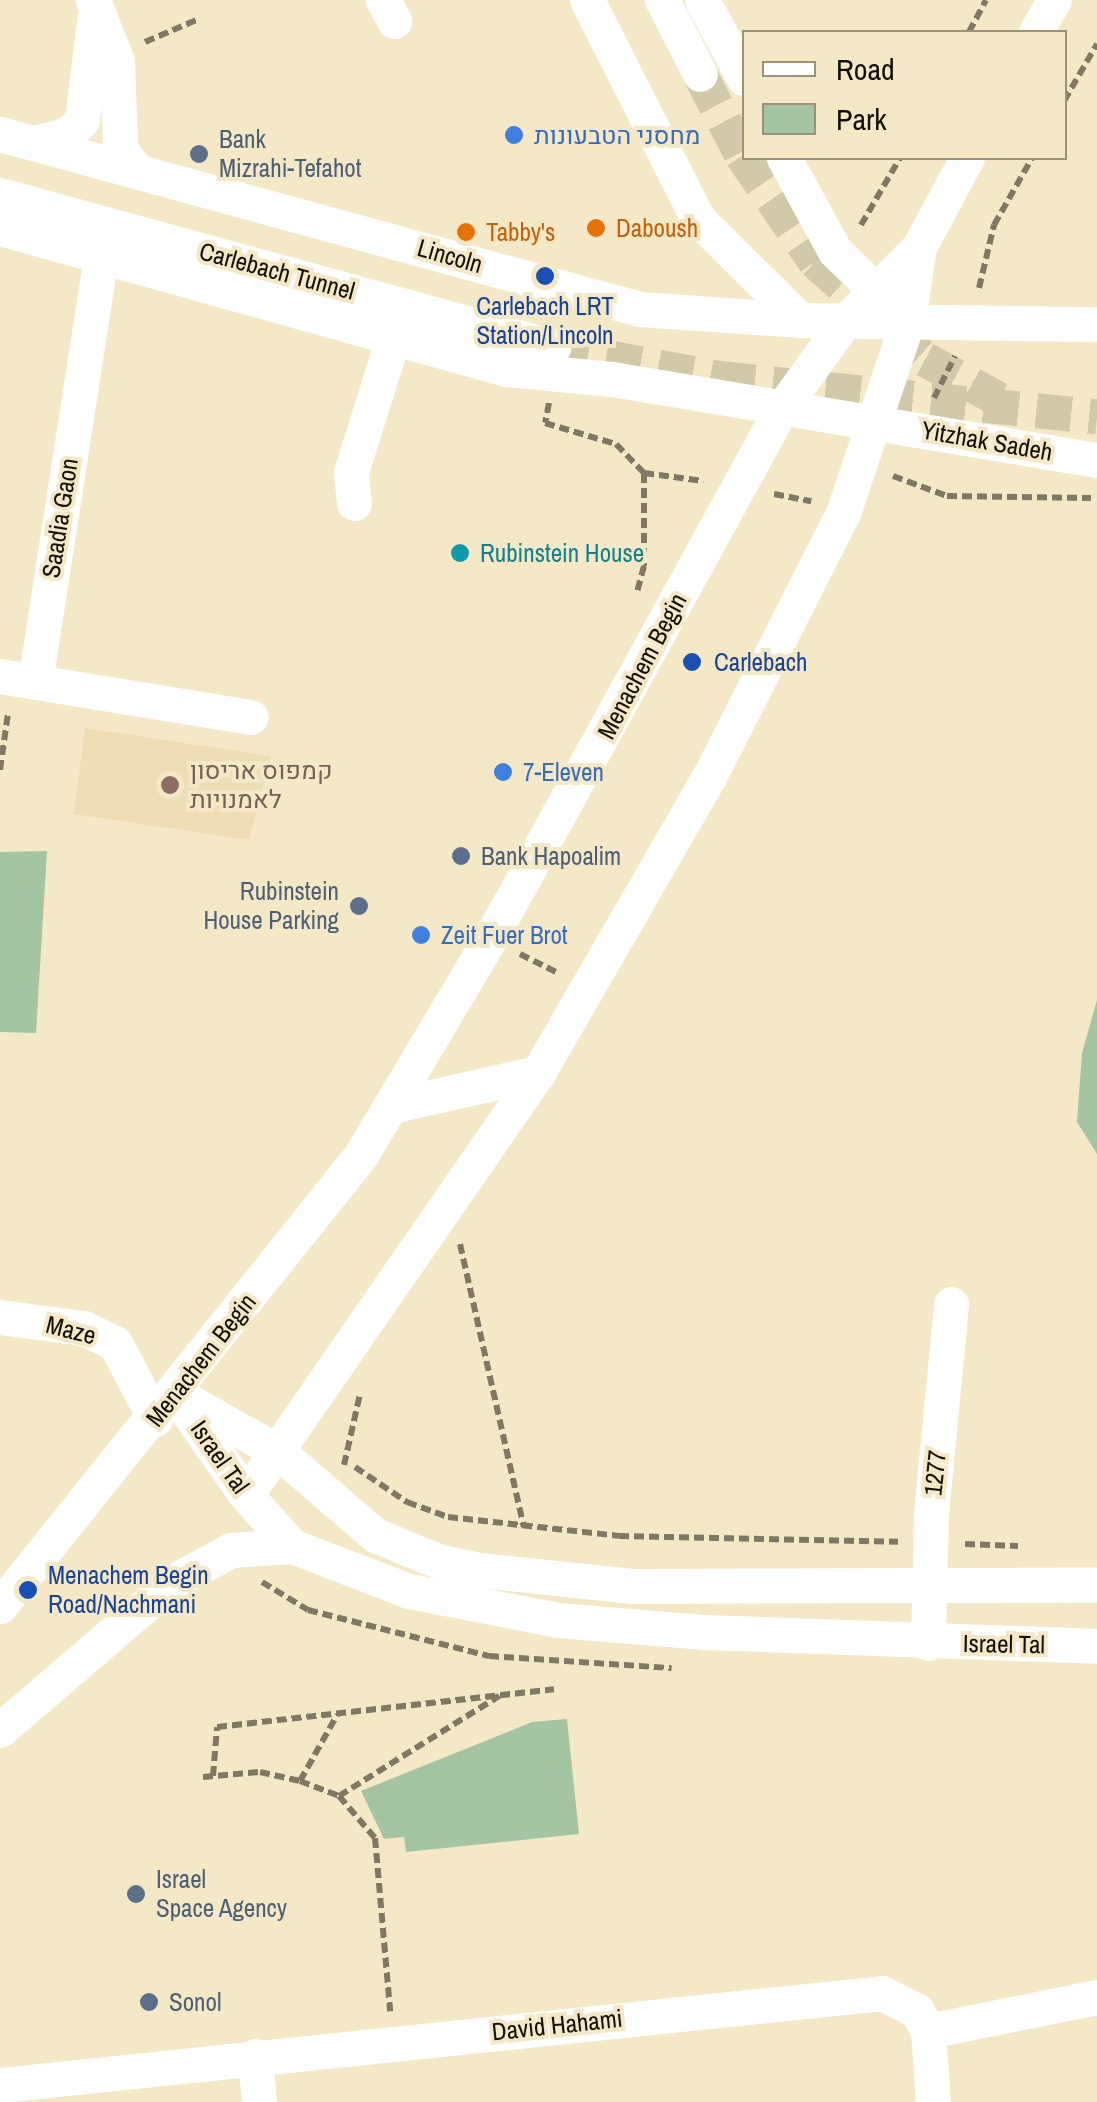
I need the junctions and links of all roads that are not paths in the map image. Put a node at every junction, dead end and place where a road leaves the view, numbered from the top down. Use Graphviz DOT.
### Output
graph roads {
  1 [pos="92,0"];
  2 [pos="587,0"];
  3 [pos="662,0"];
  4 [pos="702,0"];
  5 [pos="1054,0"];
  6 [pos="1037,30"];
  7 [pos="700,74"];
  8 [pos="742,74"];
  9 [pos="0,134"];
  10 [pos="35,143"];
  11 [pos="785,160"];
  12 [pos="966,160"];
  13 [pos="135,168"];
  14 [pos="0,196"];
  15 [pos="0,228"];
  16 [pos="919,247"];
  17 [pos="101,256"];
  18 [pos="874,291"];
  19 [pos="800,320"];
  20 [pos="845,320"];
  21 [pos="908,320"];
  22 [pos="1097,324"];
  23 [pos="393,338"];
  24 [pos="554,347"];
  25 [pos="780,411"];
  26 [pos="878,423"];
  27 [pos="1097,460"];
  28 [pos="354,503"];
  29 [pos="0,676"];
  30 [pos="35,682"];
  31 [pos="251,717"];
  32 [pos="538,1073"];
  33 [pos="391,1106"];
  34 [pos="952,1304"];
  35 [pos="0,1317"];
  36 [pos="165,1406"];
  37 [pos="280,1453"];
  38 [pos="246,1496"];
  39 [pos="292,1546"];
  40 [pos="1097,1584"];
  41 [pos="930,1589"];
  42 [pos="0,1606"];
  43 [pos="928,1643"];
  44 [pos="1097,1646"];
  45 [pos="0,1730"];
  46 [pos="1097,1997"];
  47 [pos="928,2030"];
  48 [pos="255,2056"];
  49 [pos="0,2085"];
  50 [pos="259,2102"];
  51 [pos="933,2102"];
  1 -- 10 [label="street"];
  1 -- 13 [label="street"];
  2 -- 19 [label="street"];
  3 -- 7 [label="street"];
  4 -- 8 [label="street"];
  5 -- 6 [label="street"];
  9 -- 10 [label="street, Lincoln"];
  10 -- 13 [label="street, Lincoln"];
  11 -- 18 [label="street"];
  12 -- 16 [label="street, Menachem Begin"];
  13 -- 19 [label="street, Lincoln"];
  14 -- 24 [label="street, Carlebach Tunnel"];
  15 -- 17 [label="street"];
  16 -- 18 [label="street, Menachem Begin"];
  16 -- 21 [label="street, Menachem Begin"];
  17 -- 23 [label="street"];
  17 -- 30 [label="street, Saadia Gaon"];
  18 -- 20 [label="street, Menachem Begin"];
  18 -- 21 [label="street"];
  19 -- 20 [label="street, Lincoln"];
  20 -- 21 [label="street, Lincoln"];
  20 -- 25 [label="street, Menachem Begin"];
  21 -- 22 [label="street"];
  21 -- 26 [label="street, Menachem Begin"];
  23 -- 25 [label="street"];
  23 -- 28 [label="street"];
  25 -- 26 [label="street"];
  25 -- 33 [label="street, Menachem Begin"];
  26 -- 27 [label="street, Yitzhak Sadeh"];
  26 -- 32 [label="street, Menachem Begin"];
  29 -- 30 [label="street"];
  30 -- 31 [label="street"];
  32 -- 33 [label="street"];
  32 -- 37 [label="street, Menachem Begin"];
  33 -- 36 [label="street, Menachem Begin"];
  34 -- 41 [label="street, 1277"];
  35 -- 36 [label="street, Maze"];
  36 -- 37 [label="street, Israel Tal"];
  36 -- 38 [label="street, Israel Tal"];
  36 -- 42 [label="street, Menachem Begin"];
  37 -- 38 [label="street, Menachem Begin"];
  37 -- 41 [label="street, Israel Tal"];
  38 -- 39 [label="street, Israel Tal"];
  39 -- 43 [label="street, Israel Tal"];
  39 -- 45 [label="street"];
  40 -- 41 [label="street, Israel Tal"];
  41 -- 43 [label="street, 1277"];
  43 -- 44 [label="street, Israel Tal"];
  46 -- 47 [label="street"];
  47 -- 48 [label="street, David Hahami"];
  47 -- 51 [label="street"];
  48 -- 49 [label="street, David Hahami"];
  48 -- 50 [label="street"];
}
